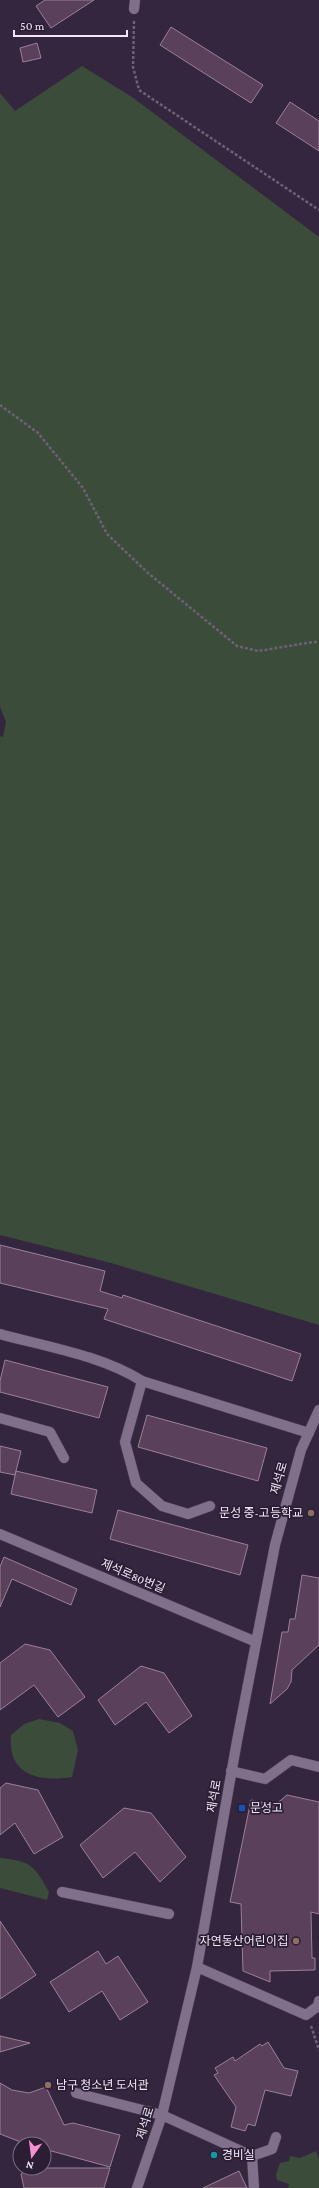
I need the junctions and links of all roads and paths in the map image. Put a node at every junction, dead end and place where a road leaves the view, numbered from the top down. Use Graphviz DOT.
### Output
graph roads {
  1 [pos="135,4"];
  2 [pos="319,210"];
  3 [pos="0,405"];
  4 [pos="319,642"];
  5 [pos="0,1334"];
  6 [pos="142,1381"];
  7 [pos="319,1410"];
  8 [pos="0,1418"];
  9 [pos="309,1433"];
  10 [pos="64,1458"];
  11 [pos="210,1506"];
  12 [pos="0,1534"];
  13 [pos="256,1642"];
  14 [pos="319,1767"];
  15 [pos="231,1772"];
  16 [pos="62,1892"];
  17 [pos="169,1914"];
  18 [pos="197,1967"];
  19 [pos="319,2001"];
  20 [pos="306,2015"];
  21 [pos="319,2050"];
  22 [pos="76,2093"];
  23 [pos="162,2115"];
  24 [pos="276,2137"];
  25 [pos="252,2156"];
  26 [pos="136,2188"];
  27 [pos="254,2188"];
  1 -- 2 [label="path"];
  3 -- 4 [label="path"];
  5 -- 6 [label="street"];
  6 -- 9 [label="street"];
  6 -- 11 [label="street"];
  7 -- 9 [label="street, 제석로"];
  8 -- 10 [label="street"];
  9 -- 13 [label="street, 제석로"];
  12 -- 13 [label="street, 제석로80번길"];
  13 -- 15 [label="street, 제석로"];
  14 -- 15 [label="street"];
  15 -- 18 [label="street, 제석로"];
  16 -- 17 [label="street"];
  18 -- 20 [label="street"];
  18 -- 23 [label="street, 제석로"];
  19 -- 20 [label="street"];
  20 -- 21 [label="path"];
  22 -- 23 [label="street"];
  23 -- 25 [label="street"];
  23 -- 26 [label="street, 제석로"];
  24 -- 25 [label="street"];
  25 -- 27 [label="street"];
}
